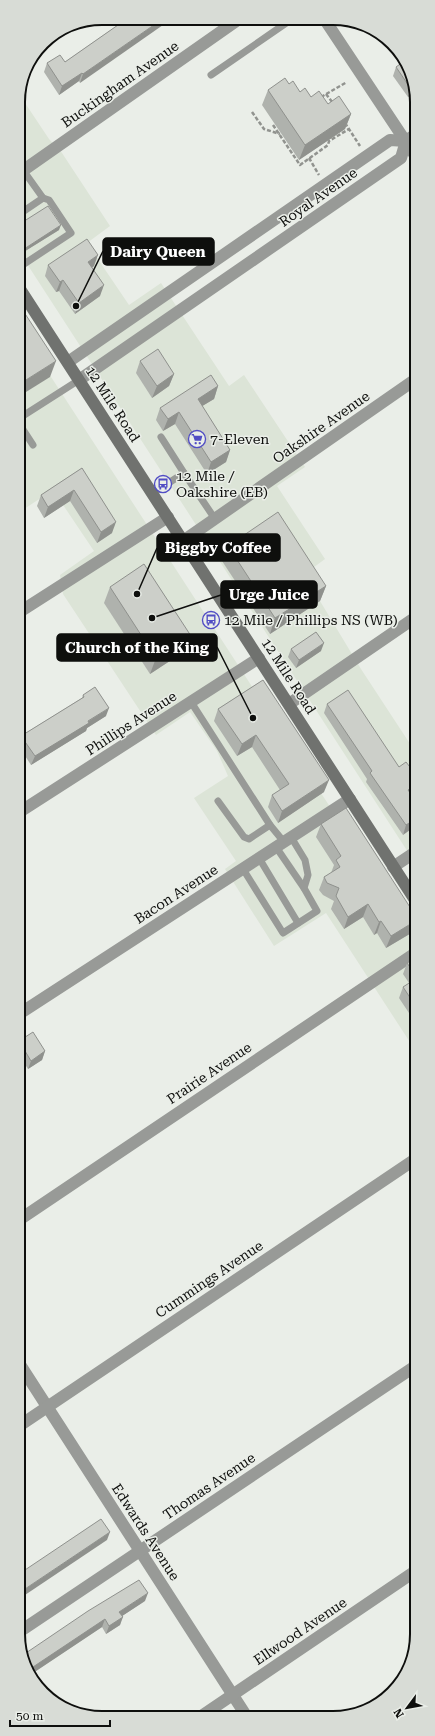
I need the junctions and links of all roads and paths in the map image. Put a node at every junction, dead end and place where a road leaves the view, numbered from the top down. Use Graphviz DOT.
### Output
graph roads {
  1 [pos="230,25"];
  2 [pos="283,25"];
  3 [pos="330,25"];
  4 [pos="211,75"];
  5 [pos="347,82"];
  6 [pos="326,94"];
  7 [pos="316,100"];
  8 [pos="335,108"];
  9 [pos="252,112"];
  10 [pos="342,118"];
  11 [pos="273,125"];
  12 [pos="349,129"];
  13 [pos="280,134"];
  14 [pos="410,137"];
  15 [pos="410,138"];
  16 [pos="410,140"];
  17 [pos="360,146"];
  18 [pos="308,158"];
  19 [pos="25,169"];
  20 [pos="319,175"];
  21 [pos="25,177"];
  22 [pos="43,198"];
  23 [pos="25,210"];
  24 [pos="226,252"];
  25 [pos="25,263"];
  26 [pos="237,271"];
  27 [pos="25,297"];
  28 [pos="68,362"];
  29 [pos="79,380"];
  30 [pos="410,383"];
  31 [pos="25,415"];
  32 [pos="25,433"];
  33 [pos="161,437"];
  34 [pos="33,445"];
  35 [pos="184,473"];
  36 [pos="153,493"];
  37 [pos="168,517"];
  38 [pos="215,519"];
  39 [pos="184,541"];
  40 [pos="25,609"];
  41 [pos="410,621"];
  42 [pos="259,658"];
  43 [pos="191,702"];
  44 [pos="289,704"];
  45 [pos="350,799"];
  46 [pos="218,801"];
  47 [pos="25,809"];
  48 [pos="270,825"];
  49 [pos="283,842"];
  50 [pos="410,855"];
  51 [pos="259,858"];
  52 [pos="393,867"];
  53 [pos="243,869"];
  54 [pos="304,888"];
  55 [pos="410,892"];
  56 [pos="298,923"];
  57 [pos="410,957"];
  58 [pos="25,1009"];
  59 [pos="410,1163"];
  60 [pos="25,1216"];
  61 [pos="410,1370"];
  62 [pos="25,1372"];
  63 [pos="47,1406"];
  64 [pos="25,1422"];
  65 [pos="140,1551"];
  66 [pos="410,1575"];
  67 [pos="25,1628"];
  68 [pos="233,1695"];
  69 [pos="209,1711"];
  70 [pos="243,1711"];
  1 -- 19 [label="street, Buckingham Avenue"];
  2 -- 4 [label="lane"];
  3 -- 14 [label="street"];
  5 -- 6 [label="path"];
  6 -- 7 [label="path"];
  6 -- 8 [label="path"];
  9 -- 13 [label="path"];
  10 -- 12 [label="path"];
  11 -- 13 [label="path"];
  12 -- 17 [label="path"];
  12 -- 18 [label="path"];
  13 -- 18 [label="path"];
  15 -- 24 [label="street, Royal Avenue"];
  16 -- 26 [label="street, Royal Avenue"];
  18 -- 20 [label="path"];
  21 -- 22 [label="lane"];
  22 -- 23 [label="lane"];
  22 -- 25 [label="lane"];
  24 -- 26 [label="street"];
  24 -- 28 [label="street, Royal Avenue"];
  26 -- 29 [label="street, Royal Avenue"];
  27 -- 28 [label="main road, 12 Mile Road"];
  28 -- 29 [label="main road, 12 Mile Road"];
  29 -- 31 [label="lane"];
  29 -- 36 [label="main road, 12 Mile Road"];
  30 -- 38 [label="street, Oakshire Avenue"];
  32 -- 34 [label="lane"];
  33 -- 35 [label="lane"];
  35 -- 36 [label="lane"];
  35 -- 38 [label="lane"];
  36 -- 37 [label="main road, 12 Mile Road"];
  37 -- 39 [label="main road, 12 Mile Road"];
  37 -- 40 [label="street"];
  38 -- 39 [label="street, Oakshire Avenue"];
  39 -- 42 [label="main road, 12 Mile Road"];
  41 -- 44 [label="street"];
  42 -- 43 [label="street, Phillips Avenue"];
  42 -- 44 [label="main road, 12 Mile Road"];
  43 -- 47 [label="street, Phillips Avenue"];
  43 -- 48 [label="lane"];
  44 -- 45 [label="main road, 12 Mile Road"];
  45 -- 49 [label="street, Bacon Avenue"];
  45 -- 52 [label="main road, 12 Mile Road"];
  46 -- 48 [label="lane"];
  48 -- 49 [label="lane"];
  49 -- 51 [label="street, Bacon Avenue"];
  49 -- 54 [label="lane"];
  49 -- 54 [label="lane"];
  50 -- 52 [label="street"];
  51 -- 53 [label="street, Bacon Avenue"];
  51 -- 56 [label="lane"];
  52 -- 55 [label="main road, 12 Mile Road"];
  53 -- 56 [label="lane"];
  53 -- 58 [label="street, Bacon Avenue"];
  54 -- 56 [label="lane"];
  57 -- 60 [label="street, Prairie Avenue"];
  59 -- 63 [label="street, Cummings Avenue"];
  61 -- 65 [label="street, Thomas Avenue"];
  62 -- 63 [label="street, Edwards Avenue"];
  63 -- 64 [label="street, Cummings Avenue"];
  63 -- 65 [label="street, Edwards Avenue"];
  65 -- 67 [label="street, Thomas Avenue"];
  65 -- 68 [label="street, Edwards Avenue"];
  66 -- 68 [label="street, Ellwood Avenue"];
  68 -- 69 [label="street, Ellwood Avenue"];
  68 -- 70 [label="street, Edwards Avenue"];
}
